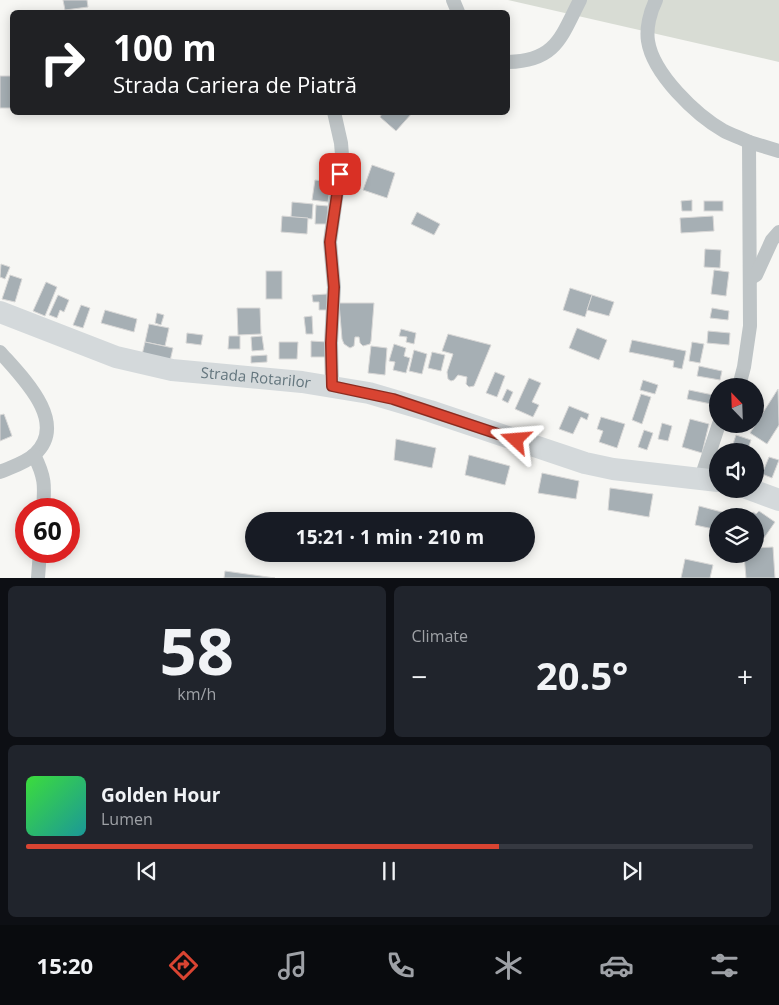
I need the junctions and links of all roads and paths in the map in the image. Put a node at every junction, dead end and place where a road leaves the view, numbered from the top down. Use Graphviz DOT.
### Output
graph roads {
  1 [pos="580,0"];
  2 [pos="656,0"];
  3 [pos="510,62"];
  4 [pos="335,115"];
  5 [pos="749,142"];
  6 [pos="779,151"];
  7 [pos="779,232"];
  8 [pos="751,278"];
  9 [pos="0,312"];
  10 [pos="0,352"];
  11 [pos="741,378"];
  12 [pos="332,386"];
  13 [pos="34,455"];
  14 [pos="0,472"];
  15 [pos="709,480"];
  16 [pos="764,494"];
  17 [pos="44,498"];
  18 [pos="779,500"];
  19 [pos="39,563"];
  20 [pos="38,578"];
  1 -- 3 [label="street"];
  2 -- 5 [label="street"];
  4 -- 12 [label="street"];
  5 -- 6 [label="street"];
  5 -- 8 [label="street"];
  7 -- 8 [label="street"];
  8 -- 11 [label="street"];
  9 -- 12 [label="main road, Strada Rotarilor"];
  10 -- 13 [label="street"];
  12 -- 15 [label="main road, Strada Rotarilor"];
  13 -- 14 [label="street"];
  13 -- 17 [label="street"];
  16 -- 18 [label="main road"];
  19 -- 20 [label="street"];
}
